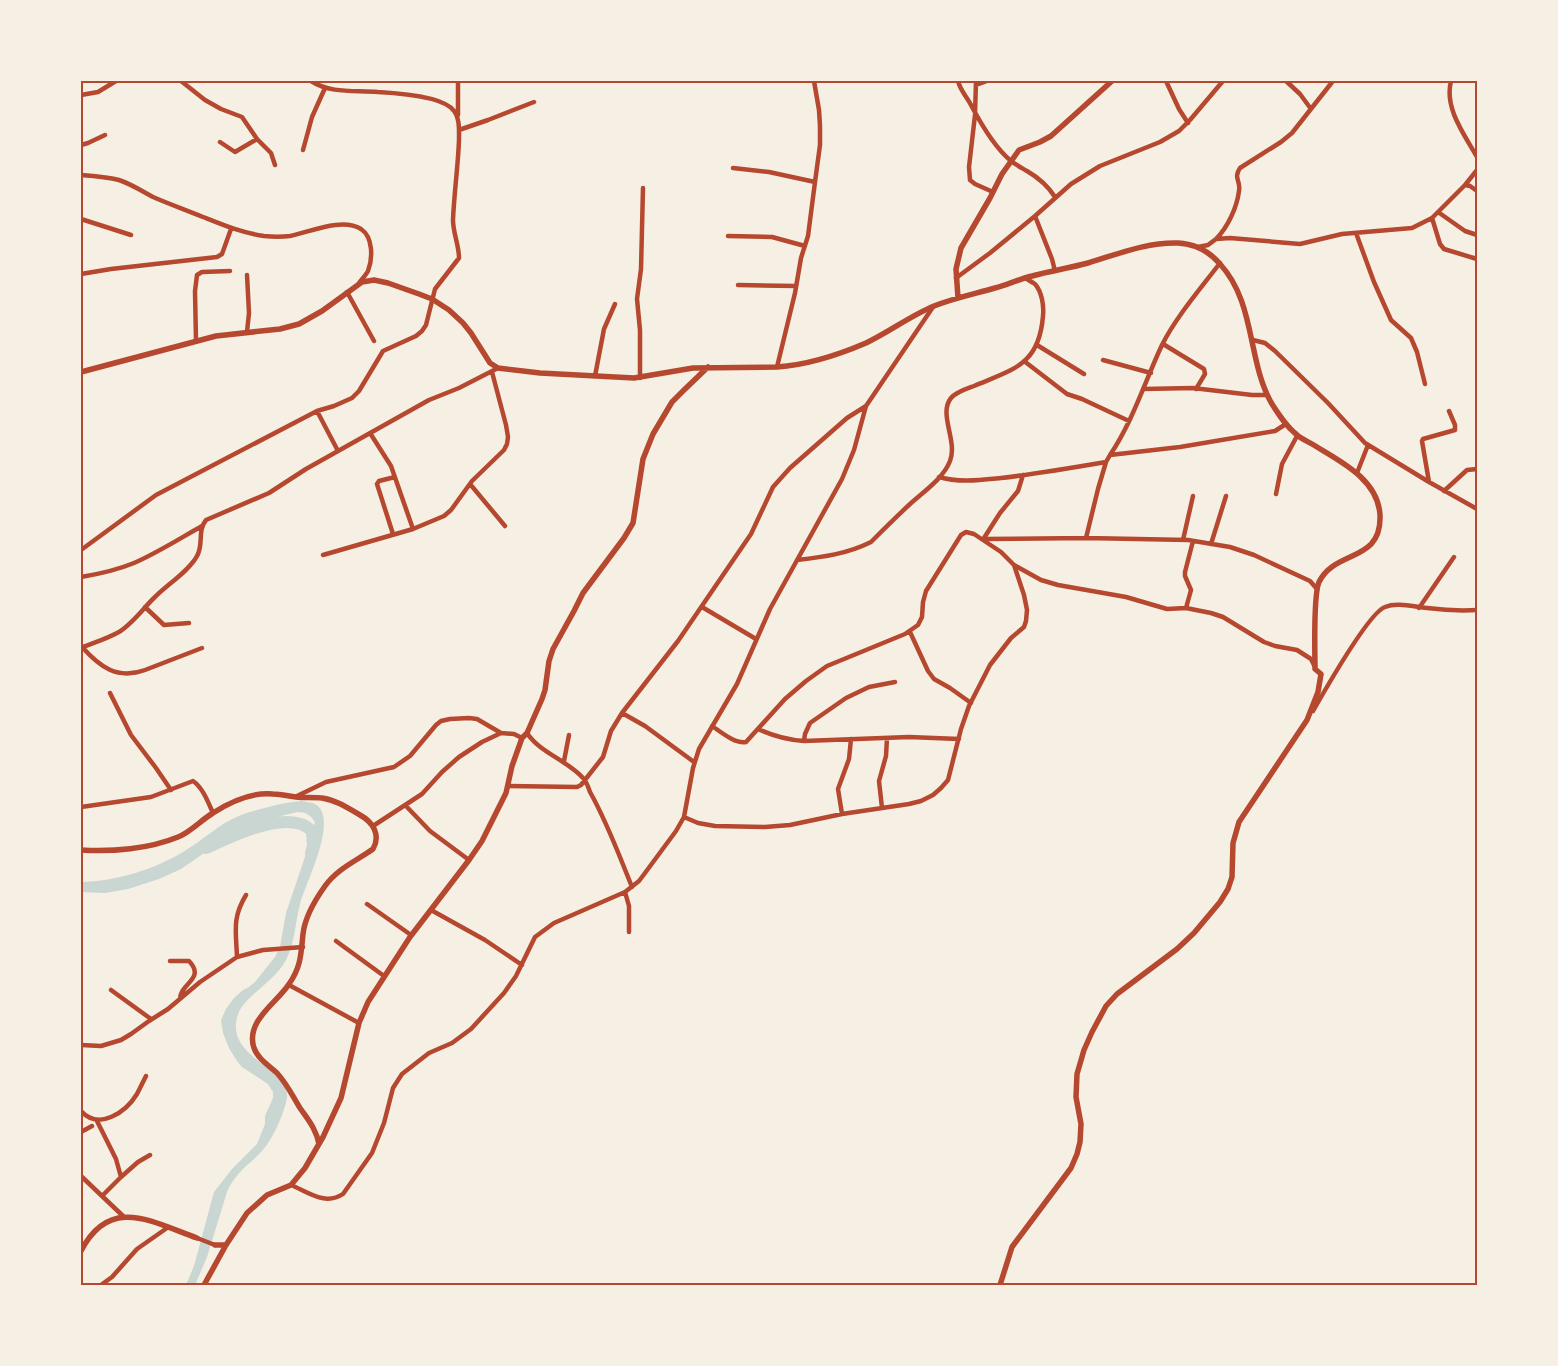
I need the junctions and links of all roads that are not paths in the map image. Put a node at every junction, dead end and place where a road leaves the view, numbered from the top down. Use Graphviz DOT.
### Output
graph roads {
  1 [pos="116,81"];
  2 [pos="181,81"];
  3 [pos="311,81"];
  4 [pos="458,81"];
  5 [pos="814,81"];
  6 [pos="958,81"];
  7 [pos="987,81"];
  8 [pos="1112,81"];
  9 [pos="1166,81"];
  10 [pos="1223,81"];
  11 [pos="1286,81"];
  12 [pos="1334,81"];
  13 [pos="1451,81"];
  14 [pos="976,83"];
  15 [pos="325,88"];
  16 [pos="81,95"];
  17 [pos="534,102"];
  18 [pos="1311,109"];
  19 [pos="975,115"];
  20 [pos="458,119"];
  21 [pos="1188,123"];
  22 [pos="459,130"];
  23 [pos="105,135"];
  24 [pos="257,139"];
  25 [pos="220,142"];
  26 [pos="81,145"];
  27 [pos="303,150"];
  28 [pos="1477,157"];
  29 [pos="1011,161"];
  30 [pos="275,165"];
  31 [pos="733,168"];
  32 [pos="1477,170"];
  33 [pos="81,175"];
  34 [pos="815,182"];
  35 [pos="1465,185"];
  36 [pos="643,188"];
  37 [pos="1477,191"];
  38 [pos="993,192"];
  39 [pos="1055,197"];
  40 [pos="1438,212"];
  41 [pos="1035,216"];
  42 [pos="1432,218"];
  43 [pos="81,219"];
  44 [pos="231,229"];
  45 [pos="1356,233"];
  46 [pos="131,235"];
  47 [pos="728,236"];
  48 [pos="1477,236"];
  49 [pos="1216,239"];
  50 [pos="805,246"];
  51 [pos="1198,247"];
  52 [pos="1477,259"];
  53 [pos="1220,263"];
  54 [pos="230,271"];
  55 [pos="1055,271"];
  56 [pos="81,274"];
  57 [pos="247,275"];
  58 [pos="956,278"];
  59 [pos="1025,278"];
  60 [pos="359,284"];
  61 [pos="738,284"];
  62 [pos="796,286"];
  63 [pos="347,292"];
  64 [pos="958,298"];
  65 [pos="432,299"];
  66 [pos="615,304"];
  67 [pos="934,306"];
  68 [pos="247,332"];
  69 [pos="374,340"];
  70 [pos="1252,340"];
  71 [pos="196,341"];
  72 [pos="1163,344"];
  73 [pos="1037,345"];
  74 [pos="1102,360"];
  75 [pos="1024,361"];
  76 [pos="708,367"];
  77 [pos="777,367"];
  78 [pos="498,368"];
  79 [pos="81,372"];
  80 [pos="492,372"];
  81 [pos="1151,373"];
  82 [pos="1084,374"];
  83 [pos="595,376"];
  84 [pos="640,378"];
  85 [pos="1425,384"];
  86 [pos="1196,389"];
  87 [pos="1143,390"];
  88 [pos="1267,395"];
  89 [pos="866,406"];
  90 [pos="317,411"];
  91 [pos="1449,411"];
  92 [pos="1129,421"];
  93 [pos="1286,424"];
  94 [pos="370,433"];
  95 [pos="1297,436"];
  96 [pos="1368,445"];
  97 [pos="338,451"];
  98 [pos="1110,455"];
  99 [pos="1106,462"];
  100 [pos="1477,470"];
  101 [pos="1357,473"];
  102 [pos="1023,475"];
  103 [pos="395,477"];
  104 [pos="939,477"];
  105 [pos="1429,482"];
  106 [pos="470,484"];
  107 [pos="1444,491"];
  108 [pos="1276,494"];
  109 [pos="1194,496"];
  110 [pos="1226,496"];
  111 [pos="1477,509"];
  112 [pos="202,526"];
  113 [pos="506,526"];
  114 [pos="413,528"];
  115 [pos="393,534"];
  116 [pos="983,538"];
  117 [pos="1086,538"];
  118 [pos="1183,540"];
  119 [pos="1193,541"];
  120 [pos="1211,544"];
  121 [pos="82,547"];
  122 [pos="323,555"];
  123 [pos="1454,557"];
  124 [pos="797,560"];
  125 [pos="1014,565"];
  126 [pos="81,577"];
  127 [pos="1317,589"];
  128 [pos="145,607"];
  129 [pos="702,607"];
  130 [pos="1186,608"];
  131 [pos="1420,608"];
  132 [pos="1477,610"];
  133 [pos="189,623"];
  134 [pos="910,632"];
  135 [pos="756,639"];
  136 [pos="81,648"];
  137 [pos="202,648"];
  138 [pos="1315,669"];
  139 [pos="895,682"];
  140 [pos="110,693"];
  141 [pos="971,703"];
  142 [pos="622,713"];
  143 [pos="1307,720"];
  144 [pos="712,726"];
  145 [pos="758,730"];
  146 [pos="501,733"];
  147 [pos="527,733"];
  148 [pos="569,735"];
  149 [pos="522,738"];
  150 [pos="887,738"];
  151 [pos="851,739"];
  152 [pos="959,739"];
  153 [pos="804,741"];
  154 [pos="564,761"];
  155 [pos="694,762"];
  156 [pos="585,780"];
  157 [pos="508,786"];
  158 [pos="171,790"];
  159 [pos="296,797"];
  160 [pos="81,806"];
  161 [pos="406,806"];
  162 [pos="882,808"];
  163 [pos="213,813"];
  164 [pos="842,814"];
  165 [pos="684,817"];
  166 [pos="373,826"];
  167 [pos="81,850"];
  168 [pos="469,860"];
  169 [pos="632,887"];
  170 [pos="625,892"];
  171 [pos="246,895"];
  172 [pos="367,904"];
  173 [pos="431,910"];
  174 [pos="629,932"];
  175 [pos="411,935"];
  176 [pos="336,941"];
  177 [pos="303,947"];
  178 [pos="237,957"];
  179 [pos="170,961"];
  180 [pos="522,965"];
  181 [pos="384,976"];
  182 [pos="289,985"];
  183 [pos="111,990"];
  184 [pos="180,999"];
  185 [pos="151,1019"];
  186 [pos="359,1023"];
  187 [pos="81,1045"];
  188 [pos="146,1076"];
  189 [pos="81,1111"];
  190 [pos="97,1120"];
  191 [pos="92,1126"];
  192 [pos="81,1132"];
  193 [pos="319,1144"];
  194 [pos="150,1155"];
  195 [pos="81,1176"];
  196 [pos="121,1177"];
  197 [pos="291,1185"];
  198 [pos="102,1196"];
  199 [pos="123,1216"];
  200 [pos="167,1228"];
  201 [pos="197,1238"];
  202 [pos="215,1245"];
  203 [pos="226,1245"];
  204 [pos="81,1251"];
  205 [pos="101,1285"];
  206 [pos="204,1285"];
  207 [pos="1000,1285"];
  1 -- 16 [label="street"];
  2 -- 24 [label="street"];
  3 -- 15 [label="street"];
  4 -- 20 [label="street"];
  5 -- 34 [label="street"];
  6 -- 19 [label="street"];
  7 -- 14 [label="street"];
  8 -- 29 [label="street"];
  9 -- 21 [label="street"];
  10 -- 21 [label="street"];
  11 -- 18 [label="street"];
  12 -- 18 [label="street"];
  13 -- 28 [label="street"];
  14 -- 19 [label="street"];
  15 -- 20 [label="street"];
  15 -- 27 [label="street"];
  17 -- 22 [label="street"];
  18 -- 49 [label="street"];
  19 -- 29 [label="street"];
  19 -- 38 [label="street"];
  20 -- 22 [label="street"];
  21 -- 39 [label="street"];
  22 -- 65 [label="street"];
  23 -- 26 [label="street"];
  24 -- 25 [label="street"];
  24 -- 30 [label="street"];
  29 -- 38 [label="street"];
  29 -- 39 [label="street"];
  31 -- 34 [label="street"];
  32 -- 35 [label="street"];
  33 -- 44 [label="street"];
  34 -- 50 [label="street"];
  35 -- 37 [label="street"];
  35 -- 40 [label="street"];
  36 -- 84 [label="street"];
  38 -- 58 [label="street"];
  39 -- 41 [label="street"];
  40 -- 42 [label="street"];
  40 -- 48 [label="street"];
  41 -- 55 [label="street"];
  41 -- 58 [label="street"];
  42 -- 45 [label="street"];
  42 -- 52 [label="street"];
  43 -- 46 [label="street"];
  44 -- 56 [label="street"];
  44 -- 60 [label="street"];
  45 -- 49 [label="street"];
  45 -- 85 [label="street"];
  47 -- 50 [label="street"];
  49 -- 51 [label="street"];
  50 -- 62 [label="street"];
  51 -- 53 [label="street"];
  51 -- 55 [label="street"];
  53 -- 70 [label="street"];
  53 -- 72 [label="street"];
  54 -- 71 [label="street"];
  55 -- 59 [label="street"];
  57 -- 68 [label="street"];
  58 -- 64 [label="street"];
  59 -- 64 [label="street"];
  59 -- 73 [label="street"];
  60 -- 63 [label="street"];
  60 -- 65 [label="street"];
  61 -- 62 [label="street"];
  62 -- 77 [label="street"];
  63 -- 68 [label="street"];
  63 -- 69 [label="street"];
  64 -- 67 [label="street"];
  65 -- 78 [label="street"];
  65 -- 90 [label="street"];
  66 -- 83 [label="street"];
  67 -- 77 [label="street"];
  67 -- 89 [label="street"];
  68 -- 71 [label="street"];
  70 -- 88 [label="street"];
  70 -- 96 [label="street"];
  71 -- 79 [label="street"];
  72 -- 81 [label="street"];
  72 -- 86 [label="street"];
  73 -- 75 [label="street"];
  73 -- 82 [label="street"];
  74 -- 81 [label="street"];
  75 -- 92 [label="street"];
  75 -- 104 [label="street"];
  76 -- 77 [label="street"];
  76 -- 84 [label="street"];
  76 -- 147 [label="street"];
  78 -- 80 [label="street"];
  78 -- 83 [label="street"];
  80 -- 94 [label="street"];
  80 -- 106 [label="street"];
  81 -- 87 [label="street"];
  83 -- 84 [label="street"];
  86 -- 87 [label="street"];
  86 -- 88 [label="street"];
  87 -- 92 [label="street"];
  88 -- 93 [label="street"];
  89 -- 124 [label="street"];
  89 -- 129 [label="street"];
  90 -- 97 [label="street"];
  90 -- 121 [label="street"];
  91 -- 105 [label="street"];
  92 -- 98 [label="street"];
  93 -- 95 [label="street"];
  93 -- 98 [label="street"];
  94 -- 97 [label="street"];
  94 -- 103 [label="street"];
  95 -- 101 [label="street"];
  95 -- 108 [label="street"];
  96 -- 101 [label="street"];
  96 -- 105 [label="street"];
  97 -- 112 [label="street"];
  98 -- 99 [label="street"];
  99 -- 102 [label="street"];
  99 -- 117 [label="street"];
  100 -- 107 [label="street"];
  101 -- 127 [label="street"];
  102 -- 104 [label="street"];
  102 -- 116 [label="street"];
  103 -- 114 [label="street"];
  103 -- 115 [label="street"];
  104 -- 124 [label="street"];
  105 -- 107 [label="street"];
  106 -- 113 [label="street"];
  106 -- 114 [label="street"];
  107 -- 111 [label="street"];
  109 -- 118 [label="street"];
  110 -- 120 [label="street"];
  112 -- 126 [label="street"];
  112 -- 128 [label="street"];
  114 -- 115 [label="street"];
  115 -- 122 [label="street"];
  116 -- 117 [label="street"];
  116 -- 125 [label="street"];
  116 -- 134 [label="street"];
  117 -- 118 [label="street"];
  118 -- 119 [label="street"];
  119 -- 120 [label="street"];
  119 -- 130 [label="street"];
  120 -- 127 [label="street"];
  123 -- 131 [label="street"];
  124 -- 135 [label="street"];
  125 -- 130 [label="street"];
  125 -- 141 [label="street"];
  127 -- 138 [label="street"];
  128 -- 133 [label="street"];
  128 -- 136 [label="street"];
  129 -- 135 [label="street"];
  129 -- 142 [label="street"];
  130 -- 138 [label="street"];
  131 -- 132 [label="street"];
  131 -- 143 [label="street"];
  134 -- 141 [label="street"];
  134 -- 145 [label="street"];
  135 -- 144 [label="street"];
  136 -- 137 [label="street"];
  138 -- 143 [label="street"];
  139 -- 153 [label="street"];
  140 -- 158 [label="street"];
  141 -- 152 [label="street"];
  142 -- 155 [label="street"];
  142 -- 156 [label="street"];
  143 -- 207 [label="street"];
  144 -- 145 [label="street"];
  144 -- 155 [label="street"];
  145 -- 153 [label="street"];
  146 -- 149 [label="street"];
  146 -- 159 [label="street"];
  146 -- 161 [label="street"];
  147 -- 149 [label="street"];
  147 -- 154 [label="street"];
  148 -- 154 [label="street"];
  149 -- 157 [label="street"];
  150 -- 151 [label="street"];
  150 -- 152 [label="street"];
  150 -- 162 [label="street"];
  151 -- 153 [label="street"];
  151 -- 164 [label="street"];
  152 -- 162 [label="street"];
  154 -- 156 [label="street"];
  155 -- 165 [label="street"];
  156 -- 157 [label="street"];
  156 -- 169 [label="street"];
  157 -- 168 [label="street"];
  158 -- 160 [label="street"];
  158 -- 163 [label="street"];
  159 -- 163 [label="street"];
  159 -- 166 [label="street"];
  161 -- 166 [label="street"];
  161 -- 168 [label="street"];
  162 -- 164 [label="street"];
  163 -- 167 [label="street"];
  164 -- 165 [label="street"];
  165 -- 169 [label="street"];
  166 -- 177 [label="street"];
  168 -- 173 [label="street"];
  169 -- 170 [label="street"];
  170 -- 174 [label="street"];
  170 -- 180 [label="street"];
  171 -- 178 [label="street"];
  172 -- 175 [label="street"];
  173 -- 175 [label="street"];
  173 -- 180 [label="street"];
  175 -- 181 [label="street"];
  176 -- 181 [label="street"];
  177 -- 178 [label="street"];
  177 -- 182 [label="street"];
  178 -- 184 [label="street"];
  179 -- 184 [label="street"];
  180 -- 197 [label="street"];
  181 -- 186 [label="street"];
  182 -- 186 [label="street"];
  182 -- 193 [label="street"];
  183 -- 185 [label="street"];
  184 -- 185 [label="street"];
  185 -- 187 [label="street"];
  186 -- 193 [label="street"];
  188 -- 190 [label="street"];
  189 -- 190 [label="street"];
  190 -- 196 [label="street"];
  191 -- 192 [label="street"];
  193 -- 197 [label="street"];
  194 -- 196 [label="street"];
  195 -- 198 [label="street"];
  196 -- 198 [label="street"];
  197 -- 203 [label="street"];
  198 -- 199 [label="street"];
  199 -- 200 [label="street"];
  199 -- 204 [label="street"];
  200 -- 201 [label="street"];
  200 -- 205 [label="street"];
  201 -- 202 [label="street"];
  202 -- 203 [label="street"];
  203 -- 206 [label="street"];
}
